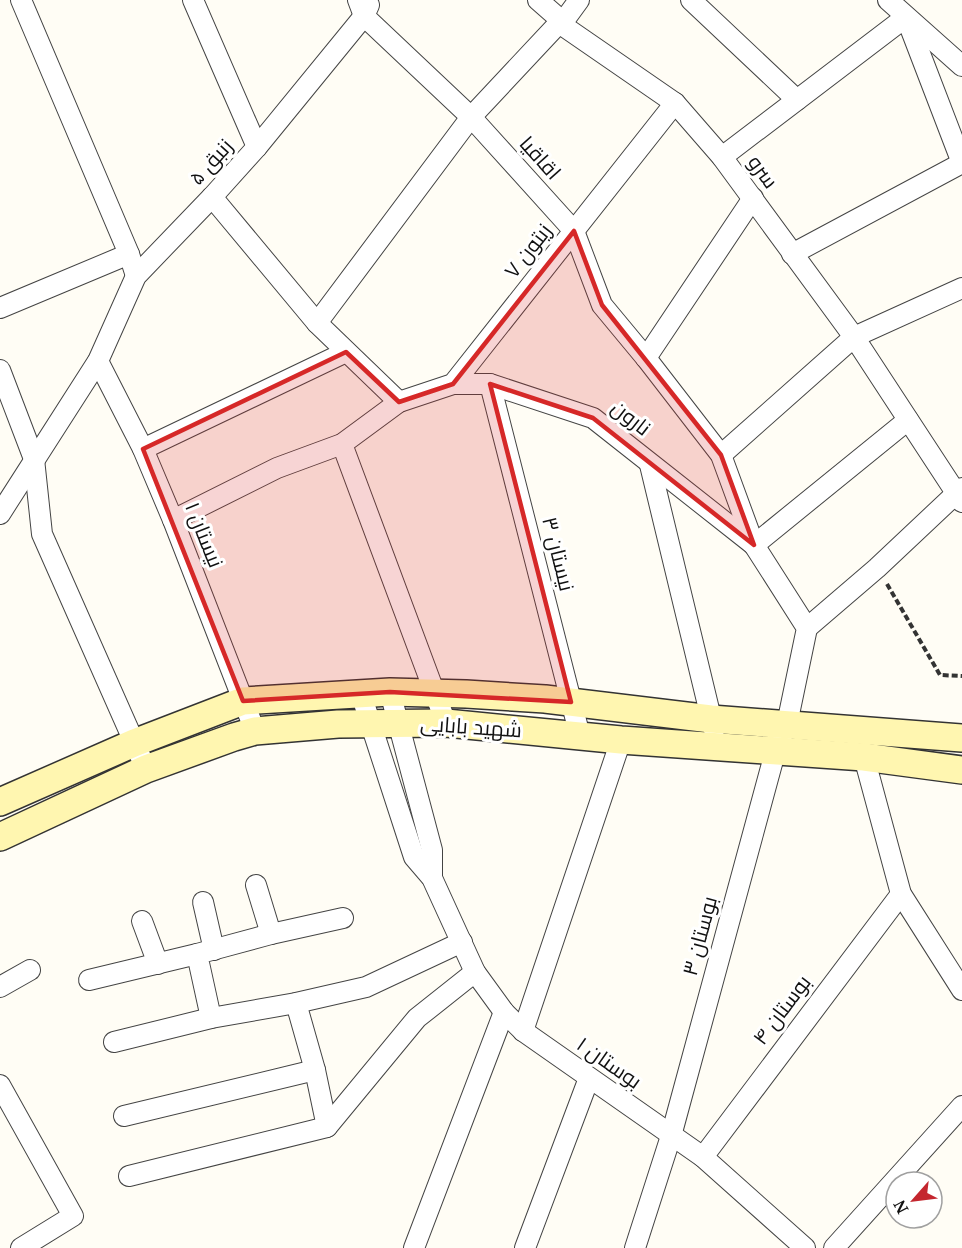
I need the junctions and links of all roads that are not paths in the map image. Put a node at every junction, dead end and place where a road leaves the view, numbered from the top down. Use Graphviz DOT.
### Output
graph roads {
  1 [pos="21,0"];
  2 [pos="193,0"];
  3 [pos="538,0"];
  4 [pos="579,0"];
  5 [pos="690,0"];
  6 [pos="888,0"];
  7 [pos="365,5"];
  8 [pos="906,17"];
  9 [pos="561,22"];
  10 [pos="962,66"];
  11 [pos="797,100"];
  12 [pos="675,103"];
  13 [pos="471,117"];
  14 [pos="257,147"];
  15 [pos="722,157"];
  16 [pos="962,163"];
  17 [pos="212,197"];
  18 [pos="753,198"];
  19 [pos="573,231"];
  20 [pos="129,254"];
  21 [pos="792,254"];
  22 [pos="136,276"];
  23 [pos="962,288"];
  24 [pos="0,308"];
  25 [pos="317,323"];
  26 [pos="854,338"];
  27 [pos="346,352"];
  28 [pos="646,358"];
  29 [pos="98,361"];
  30 [pos="0,370"];
  31 [pos="453,384"];
  32 [pos="490,384"];
  33 [pos="399,402"];
  34 [pos="908,420"];
  35 [pos="342,444"];
  36 [pos="143,449"];
  37 [pos="722,455"];
  38 [pos="34,459"];
  39 [pos="650,465"];
  40 [pos="960,494"];
  41 [pos="0,514"];
  42 [pos="173,520"];
  43 [pos="754,545"];
  44 [pos="807,628"];
  45 [pos="390,692"];
  46 [pos="434,693"];
  47 [pos="361,694"];
  48 [pos="243,701"];
  49 [pos="571,702"];
  50 [pos="711,719"];
  51 [pos="371,723"];
  52 [pos="400,723"];
  53 [pos="446,723"];
  54 [pos="787,724"];
  55 [pos="255,731"];
  56 [pos="580,736"];
  57 [pos="962,738"];
  58 [pos="621,740"];
  59 [pos="134,743"];
  60 [pos="718,747"];
  61 [pos="776,749"];
  62 [pos="864,757"];
  63 [pos="146,769"];
  64 [pos="962,770"];
  65 [pos="0,802"];
  66 [pos="0,837"];
  67 [pos="432,878"];
  68 [pos="256,885"];
  69 [pos="901,894"];
  70 [pos="203,902"];
  71 [pos="343,918"];
  72 [pos="142,921"];
  73 [pos="271,934"];
  74 [pos="462,942"];
  75 [pos="205,952"];
  76 [pos="158,964"];
  77 [pos="30,970"];
  78 [pos="476,972"];
  79 [pos="89,980"];
  80 [pos="0,987"];
  81 [pos="962,990"];
  82 [pos="296,1003"];
  83 [pos="504,1012"];
  84 [pos="211,1018"];
  85 [pos="523,1031"];
  86 [pos="114,1042"];
  87 [pos="315,1070"];
  88 [pos="589,1078"];
  89 [pos="0,1085"];
  90 [pos="960,1111"];
  91 [pos="124,1116"];
  92 [pos="8,1119"];
  93 [pos="327,1127"];
  94 [pos="671,1136"];
  95 [pos="703,1157"];
  96 [pos="129,1176"];
  97 [pos="21,1248"];
  98 [pos="414,1248"];
  99 [pos="525,1248"];
  100 [pos="635,1248"];
  101 [pos="805,1248"];
  102 [pos="834,1248"];
  1 -- 20 [label="street"];
  2 -- 14 [label="street"];
  3 -- 9 [label="street, سرو"];
  4 -- 9 [label="street"];
  5 -- 11 [label="street"];
  6 -- 8 [label="street"];
  7 -- 13 [label="street, اقاقیا"];
  7 -- 14 [label="street, زنبق ۵"];
  8 -- 10 [label="street"];
  8 -- 11 [label="street"];
  8 -- 16 [label="street"];
  9 -- 12 [label="street, سرو"];
  9 -- 13 [label="street"];
  11 -- 15 [label="street"];
  12 -- 15 [label="street, سرو"];
  12 -- 19 [label="street, زیتون ۷"];
  13 -- 19 [label="street, اقاقیا"];
  13 -- 25 [label="street"];
  14 -- 17 [label="street, زنبق ۵"];
  15 -- 18 [label="street, سرو"];
  16 -- 21 [label="street"];
  17 -- 22 [label="street, زنبق ۵"];
  17 -- 25 [label="street"];
  18 -- 21 [label="street, سرو"];
  18 -- 28 [label="street"];
  19 -- 28 [label="street, اقاقیا"];
  19 -- 31 [label="street, زیتون ۷"];
  20 -- 22 [label="street"];
  20 -- 24 [label="street"];
  21 -- 26 [label="street, سرو"];
  22 -- 29 [label="street, زنبق ۵"];
  23 -- 26 [label="street"];
  25 -- 27 [label="street"];
  26 -- 34 [label="street, سرو"];
  26 -- 37 [label="street"];
  27 -- 33 [label="street"];
  27 -- 36 [label="street"];
  28 -- 37 [label="street, اقاقیا"];
  29 -- 36 [label="street, نیستان ۱"];
  29 -- 38 [label="street, زنبق ۵"];
  30 -- 38 [label="street"];
  31 -- 32 [label="street, نارون"];
  31 -- 33 [label="street"];
  32 -- 39 [label="street, نارون"];
  32 -- 49 [label="street, نیستان ۳"];
  33 -- 35 [label="street"];
  34 -- 40 [label="street, سرو"];
  34 -- 43 [label="street"];
  35 -- 42 [label="street"];
  35 -- 46 [label="street"];
  36 -- 42 [label="street, نیستان ۱"];
  37 -- 43 [label="street, اقاقیا"];
  38 -- 41 [label="street, زنبق ۵"];
  38 -- 59 [label="street"];
  39 -- 43 [label="street, نارون"];
  39 -- 50 [label="street"];
  40 -- 44 [label="street"];
  42 -- 48 [label="street, نیستان ۱"];
  43 -- 44 [label="street"];
  44 -- 54 [label="street, بوستان ۳"];
  45 -- 46 [label="main road, شهید بابایی"];
  45 -- 47 [label="main road, شهید بابایی"];
  45 -- 52 [label="street, بوستان ۱"];
  46 -- 49 [label="main road, شهید بابایی"];
  46 -- 53 [label="street"];
  47 -- 48 [label="main road, شهید بابایی"];
  47 -- 51 [label="street, بوستان ۱"];
  48 -- 55 [label="street, نیستان ۱"];
  48 -- 59 [label="main road, شهید بابایی"];
  49 -- 50 [label="main road, شهید بابایی"];
  49 -- 56 [label="street, نیستان ۳"];
  50 -- 54 [label="main road, شهید بابایی"];
  50 -- 60 [label="street"];
  51 -- 52 [label="main road, شهید بابایی"];
  51 -- 55 [label="main road, شهید بابایی"];
  51 -- 67 [label="street, بوستان ۱"];
  52 -- 53 [label="main road, شهید بابایی"];
  52 -- 67 [label="street, بوستان ۱"];
  53 -- 56 [label="main road, شهید بابایی"];
  54 -- 57 [label="main road, شهید بابایی"];
  54 -- 61 [label="street, بوستان ۳"];
  55 -- 63 [label="main road, شهید بابایی"];
  56 -- 58 [label="main road, شهید بابایی"];
  58 -- 60 [label="main road, شهید بابایی"];
  58 -- 85 [label="street"];
  59 -- 63 [label="street"];
  59 -- 65 [label="main road, شهید بابایی"];
  60 -- 61 [label="main road, شهید بابایی"];
  61 -- 62 [label="main road, شهید بابایی"];
  61 -- 94 [label="street, بوستان ۳"];
  62 -- 64 [label="main road, شهید بابایی"];
  62 -- 69 [label="street"];
  63 -- 66 [label="main road, شهید بابایی"];
  67 -- 74 [label="street, بوستان ۱"];
  68 -- 73 [label="street"];
  69 -- 81 [label="street"];
  69 -- 95 [label="street, بوستان ۴"];
  70 -- 75 [label="street"];
  71 -- 73 [label="street"];
  72 -- 76 [label="street"];
  73 -- 75 [label="street"];
  74 -- 78 [label="street, بوستان ۱"];
  74 -- 82 [label="street"];
  75 -- 76 [label="street"];
  75 -- 84 [label="street"];
  76 -- 79 [label="street"];
  77 -- 80 [label="street"];
  78 -- 83 [label="street, بوستان ۱"];
  78 -- 93 [label="street"];
  82 -- 84 [label="street"];
  82 -- 87 [label="street"];
  83 -- 85 [label="street, بوستان ۱"];
  83 -- 98 [label="street"];
  84 -- 86 [label="street"];
  85 -- 88 [label="street, بوستان ۱"];
  87 -- 91 [label="street"];
  87 -- 93 [label="street"];
  88 -- 94 [label="street, بوستان ۱"];
  88 -- 99 [label="street"];
  89 -- 92 [label="street"];
  90 -- 102 [label="street"];
  92 -- 97 [label="street"];
  93 -- 96 [label="street"];
  94 -- 95 [label="street, بوستان ۱"];
  94 -- 100 [label="street, بوستان ۳"];
  95 -- 101 [label="street, بوستان ۱"];
}
